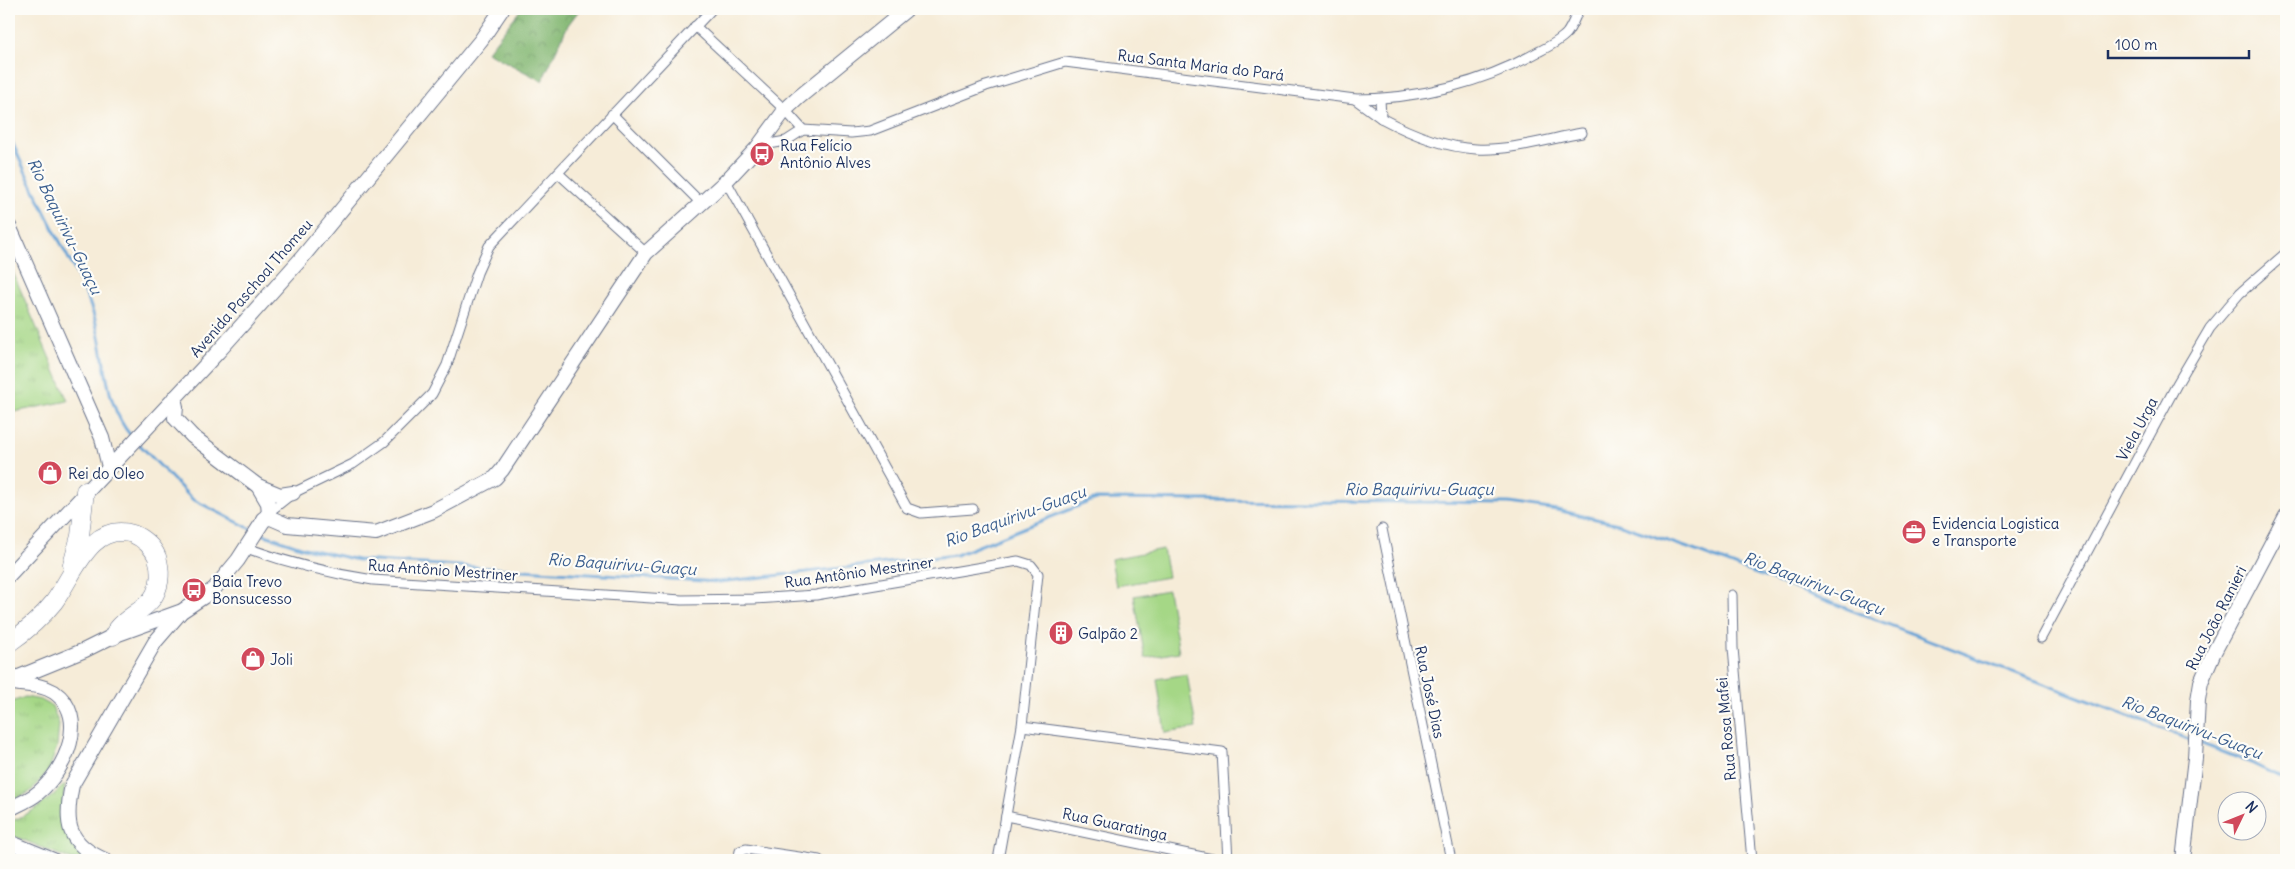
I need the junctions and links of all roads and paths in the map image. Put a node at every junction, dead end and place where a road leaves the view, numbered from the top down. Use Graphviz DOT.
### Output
graph roads {
  1 [pos="502,9"];
  2 [pos="712,9"];
  3 [pos="907,9"];
  4 [pos="1578,9"];
  5 [pos="695,26"];
  6 [pos="1355,99"];
  7 [pos="1380,99"];
  8 [pos="785,110"];
  9 [pos="612,114"];
  10 [pos="1381,118"];
  11 [pos="803,130"];
  12 [pos="1582,133"];
  13 [pos="758,146"];
  14 [pos="558,173"];
  15 [pos="726,181"];
  16 [pos="702,204"];
  17 [pos="9,226"];
  18 [pos="646,253"];
  19 [pos="2286,253"];
  20 [pos="174,398"];
  21 [pos="147,426"];
  22 [pos="192,436"];
  23 [pos="102,438"];
  24 [pos="124,451"];
  25 [pos="109,467"];
  26 [pos="258,486"];
  27 [pos="85,491"];
  28 [pos="293,493"];
  29 [pos="973,509"];
  30 [pos="2286,516"];
  31 [pos="264,517"];
  32 [pos="1382,529"];
  33 [pos="248,543"];
  34 [pos="9,575"];
  35 [pos="69,575"];
  36 [pos="1732,595"];
  37 [pos="182,611"];
  38 [pos="113,636"];
  39 [pos="2041,638"];
  40 [pos="9,643"];
  41 [pos="9,682"];
  42 [pos="1022,726"];
  43 [pos="9,809"];
  44 [pos="1006,816"];
  45 [pos="9,842"];
  46 [pos="53,860"];
  47 [pos="105,860"];
  48 [pos="738,860"];
  49 [pos="819,860"];
  50 [pos="998,860"];
  51 [pos="1217,860"];
  52 [pos="1228,860"];
  53 [pos="1451,860"];
  54 [pos="1752,860"];
  55 [pos="2183,860"];
  1 -- 20 [label="main road, Avenida Paschoal Thomeu"];
  2 -- 5 [label="street"];
  3 -- 8 [label="main road"];
  4 -- 7 [label="street, Rua Santa Maria do Pará"];
  5 -- 8 [label="street"];
  5 -- 9 [label="street"];
  6 -- 7 [label="street, Rua Santa Maria do Pará"];
  6 -- 10 [label="street"];
  6 -- 11 [label="street, Rua Santa Maria do Pará"];
  7 -- 10 [label="street"];
  8 -- 11 [label="street"];
  8 -- 13 [label="main road"];
  9 -- 14 [label="street"];
  9 -- 16 [label="street"];
  10 -- 12 [label="street"];
  11 -- 13 [label="street"];
  13 -- 15 [label="main road"];
  14 -- 18 [label="street"];
  14 -- 28 [label="street"];
  15 -- 16 [label="main road"];
  15 -- 29 [label="street"];
  16 -- 18 [label="main road"];
  17 -- 23 [label="main road"];
  18 -- 31 [label="main road"];
  19 -- 39 [label="street, Viela Urga"];
  20 -- 21 [label="main road, Avenida Paschoal Thomeu"];
  20 -- 22 [label="main road"];
  21 -- 22 [label="main road"];
  21 -- 24 [label="main road, Avenida Paschoal Thomeu"];
  22 -- 26 [label="main road"];
  23 -- 24 [label="main road"];
  23 -- 25 [label="main road"];
  24 -- 25 [label="main road, Avenida Paschoal Thomeu"];
  25 -- 27 [label="main road, Avenida Paschoal Thomeu"];
  26 -- 28 [label="main road"];
  26 -- 31 [label="main road"];
  27 -- 34 [label="main road, Avenida Paschoal Thomeu"];
  27 -- 35 [label="highway"];
  28 -- 31 [label="street"];
  30 -- 55 [label="main road, Rua João Ranieri"];
  31 -- 33 [label="main road"];
  32 -- 53 [label="street, Rua José Dias"];
  33 -- 37 [label="main road"];
  33 -- 42 [label="street, Rua Antônio Mestriner"];
  35 -- 38 [label="highway"];
  35 -- 40 [label="highway"];
  36 -- 54 [label="street, Rua Rosa Mafei"];
  37 -- 38 [label="main road"];
  37 -- 47 [label="main road"];
  38 -- 41 [label="main road"];
  41 -- 43 [label="main road"];
  42 -- 44 [label="street"];
  42 -- 52 [label="street"];
  44 -- 50 [label="street"];
  44 -- 51 [label="street, Rua Guaratinga"];
  45 -- 46 [label="main road"];
  48 -- 49 [label="street"];
}
